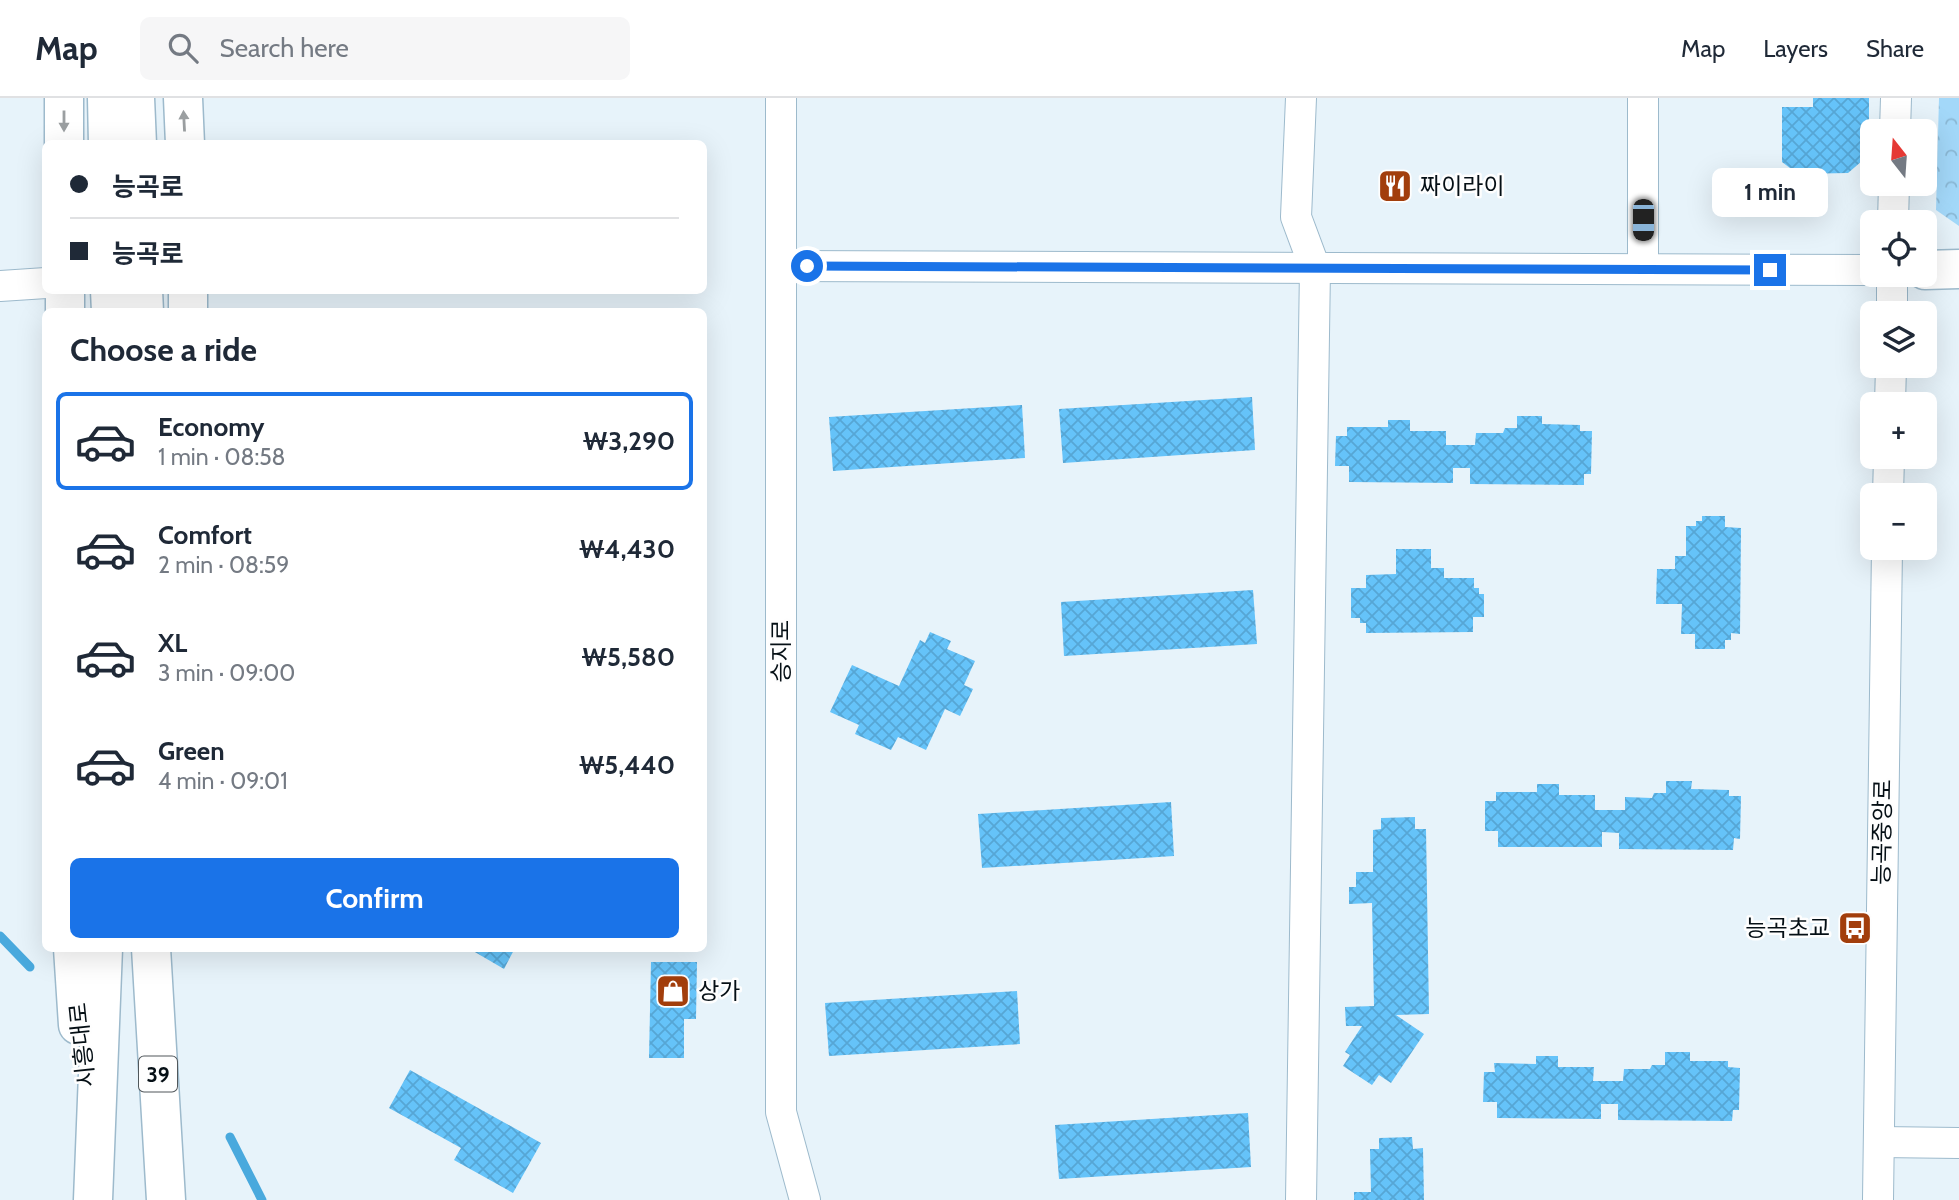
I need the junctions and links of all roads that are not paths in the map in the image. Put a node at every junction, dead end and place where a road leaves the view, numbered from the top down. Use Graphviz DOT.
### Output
graph roads {
  1 [pos="64,98"];
  2 [pos="107,98"];
  3 [pos="135,98"];
  4 [pos="183,98"];
  5 [pos="781,98"];
  6 [pos="1301,98"];
  7 [pos="1643,98"];
  8 [pos="1896,98"];
  9 [pos="1895,119"];
  10 [pos="64,140"];
  11 [pos="108,140"];
  12 [pos="137,140"];
  13 [pos="185,140"];
  14 [pos="781,266"];
  15 [pos="1315,268"];
  16 [pos="1959,269"];
  17 [pos="1643,270"];
  18 [pos="1860,270"];
  19 [pos="1937,270"];
  20 [pos="42,283"];
  21 [pos="1,286"];
  22 [pos="1887,560"];
  23 [pos="73,952"];
  24 [pos="103,952"];
  25 [pos="151,952"];
  26 [pos="177,952"];
  27 [pos="93,1142"];
  28 [pos="1880,1142"];
  29 [pos="1959,1143"];
  30 [pos="93,1200"];
  31 [pos="167,1200"];
  32 [pos="805,1200"];
  33 [pos="1301,1200"];
  34 [pos="1878,1200"];
  1 -- 10 [label="main road, one-way"];
  2 -- 11 [label="main road"];
  3 -- 12 [label="main road"];
  13 -- 4 [label="main road, one-way"];
  5 -- 14 [label="street, 승지로"];
  6 -- 15 [label="street"];
  7 -- 17 [label="street"];
  8 -- 9 [label="street"];
  14 -- 15 [label="street"];
  14 -- 32 [label="street, 승지로"];
  15 -- 17 [label="street"];
  15 -- 33 [label="street"];
  16 -- 19 [label="main road"];
  17 -- 18 [label="street"];
  20 -- 21 [label="street"];
  22 -- 28 [label="street, 능곡중앙로"];
  23 -- 27 [label="main road, 시흥대로"];
  24 -- 27 [label="main road, 시흥대로"];
  25 -- 31 [label="main road, 39"];
  26 -- 31 [label="main road"];
  27 -- 30 [label="main road, 시흥대로"];
  28 -- 29 [label="street"];
  28 -- 34 [label="street, 능곡중앙로"];
}
